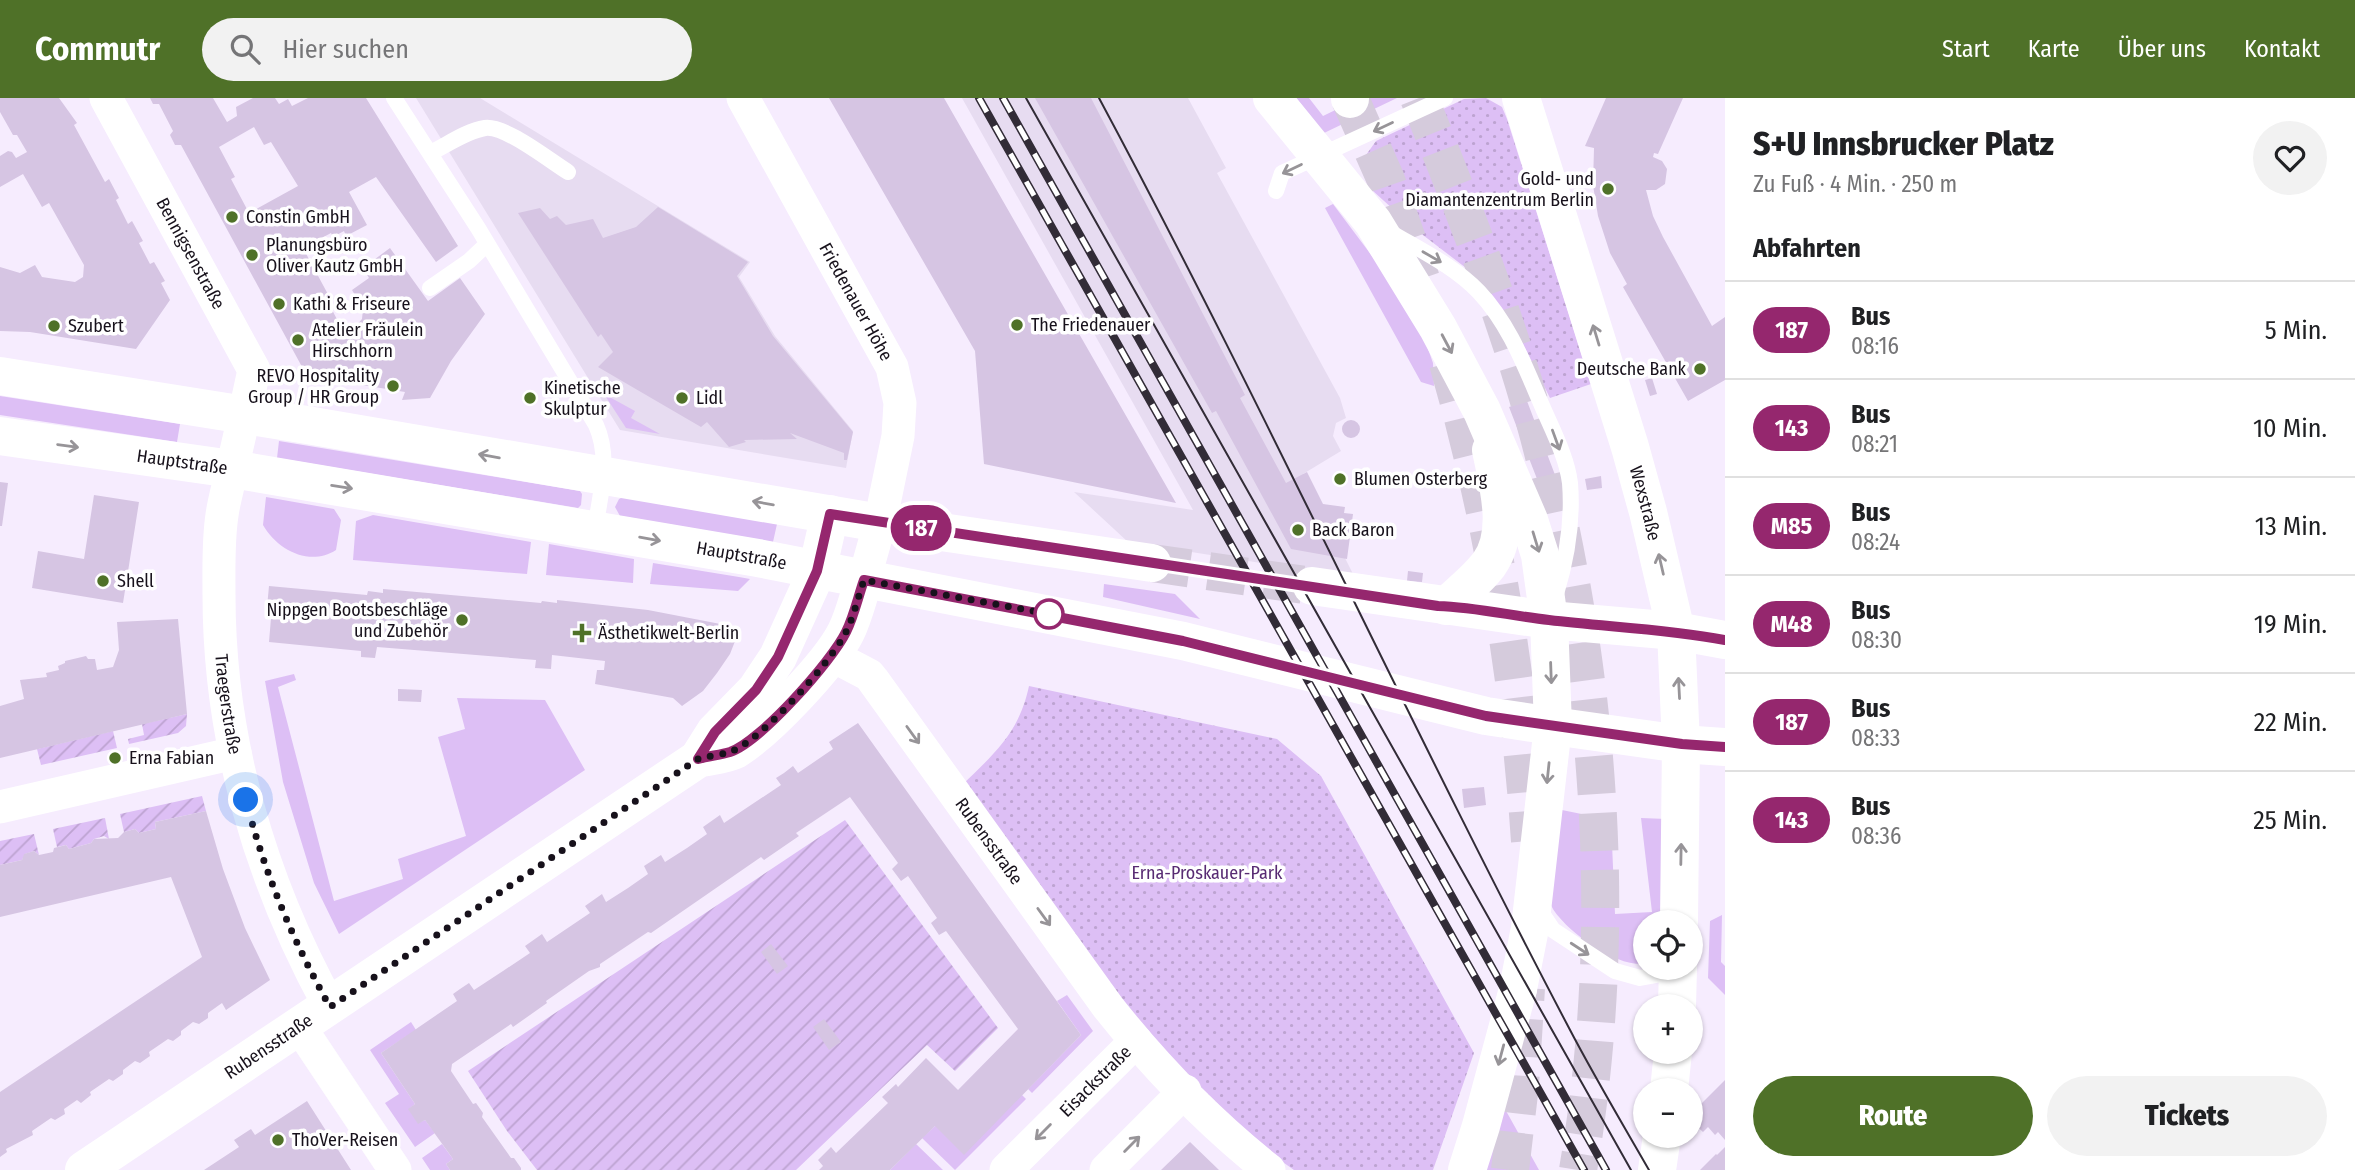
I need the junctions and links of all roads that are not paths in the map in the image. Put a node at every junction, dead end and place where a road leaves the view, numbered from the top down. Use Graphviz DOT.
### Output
graph roads {
  1 [pos="106,98"];
  2 [pos="394,98"];
  3 [pos="743,98"];
  4 [pos="1272,98"];
  5 [pos="1445,98"];
  6 [pos="1521,98"];
  7 [pos="430,153"];
  8 [pos="1319,157"];
  9 [pos="568,172"];
  10 [pos="1276,191"];
  11 [pos="1373,222"];
  12 [pos="487,244"];
  13 [pos="430,288"];
  14 [pos="0,376"];
  15 [pos="1482,411"];
  16 [pos="245,414"];
  17 [pos="0,436"];
  18 [pos="232,469"];
  19 [pos="604,476"];
  20 [pos="830,514"];
  21 [pos="880,523"];
  22 [pos="595,529"];
  23 [pos="1152,564"];
  24 [pos="817,571"];
  25 [pos="864,580"];
  26 [pos="1312,586"];
  27 [pos="1446,606"];
  28 [pos="1549,620"];
  29 [pos="1676,631"];
  30 [pos="1725,640"];
  31 [pos="831,655"];
  32 [pos="1552,726"];
  33 [pos="1682,744"];
  34 [pos="1725,747"];
  35 [pos="235,753"];
  36 [pos="698,759"];
  37 [pos="0,807"];
  38 [pos="1533,901"];
  39 [pos="1679,910"];
  40 [pos="1678,982"];
  41 [pos="315,1016"];
  42 [pos="1136,1041"];
  43 [pos="1185,1091"];
  44 [pos="1660,1148"];
  45 [pos="84,1170"];
  46 [pos="395,1170"];
  47 [pos="1006,1170"];
  48 [pos="1106,1170"];
  49 [pos="1269,1170"];
  50 [pos="1467,1170"];
  51 [pos="1657,1170"];
  1 -- 16 [label="street, Bennigsenstraße"];
  2 -- 7 [label="lane"];
  3 -- 21 [label="street, Friedenauer Höhe"];
  4 -- 8 [label="main road"];
  5 -- 8 [label="lane, one-way"];
  29 -- 6 [label="main road, Wexstraße, one-way"];
  7 -- 9 [label="lane"];
  7 -- 12 [label="lane"];
  8 -- 10 [label="lane, one-way"];
  8 -- 11 [label="main road"];
  11 -- 15 [label="main road, one-way"];
  11 -- 28 [label="lane, one-way"];
  12 -- 13 [label="lane"];
  12 -- 19 [label="lane"];
  14 -- 16 [label="main road"];
  15 -- 27 [label="main road"];
  15 -- 28 [label="main road, one-way"];
  16 -- 18 [label="street, Bennigsenstraße"];
  19 -- 16 [label="main road, one-way"];
  17 -- 18 [label="main road, Hauptstraße, one-way"];
  18 -- 22 [label="main road, Hauptstraße, one-way"];
  18 -- 35 [label="street, Traegerstraße"];
  20 -- 19 [label="main road, one-way"];
  19 -- 22 [label="lane"];
  20 -- 21 [label="main road"];
  20 -- 24 [label="main road, Rubensstraße"];
  21 -- 23 [label="main road"];
  21 -- 25 [label="street, Friedenauer Höhe"];
  22 -- 24 [label="main road, Hauptstraße, one-way"];
  24 -- 25 [label="main road, Hauptstraße"];
  24 -- 36 [label="main road, Rubensstraße"];
  25 -- 31 [label="main road, Rubensstraße"];
  25 -- 32 [label="main road, Hauptstraße"];
  26 -- 27 [label="main road"];
  27 -- 28 [label="main road"];
  28 -- 29 [label="main road"];
  28 -- 32 [label="main road, one-way"];
  29 -- 30 [label="main road"];
  33 -- 29 [label="main road, Wexstraße, one-way"];
  31 -- 36 [label="main road, Rubensstraße"];
  31 -- 42 [label="street, Rubensstraße, one-way"];
  32 -- 33 [label="main road, Hauptstraße"];
  32 -- 38 [label="main road, one-way"];
  33 -- 34 [label="main road, Hauptstraße"];
  39 -- 33 [label="main road, Wexstraße, one-way"];
  35 -- 37 [label="street"];
  35 -- 41 [label="street, Traegerstraße"];
  36 -- 41 [label="main road, Rubensstraße"];
  38 -- 40 [label="lane, one-way"];
  38 -- 50 [label="main road, one-way"];
  41 -- 45 [label="main road, Rubensstraße"];
  41 -- 46 [label="street, Traegerstraße"];
  42 -- 43 [label="street, Eisackstraße"];
  42 -- 47 [label="street, Eisackstraße, one-way"];
  48 -- 43 [label="street, one-way"];
  43 -- 49 [label="street, Eisackstraße"];
  44 -- 51 [label="main road"];
}
